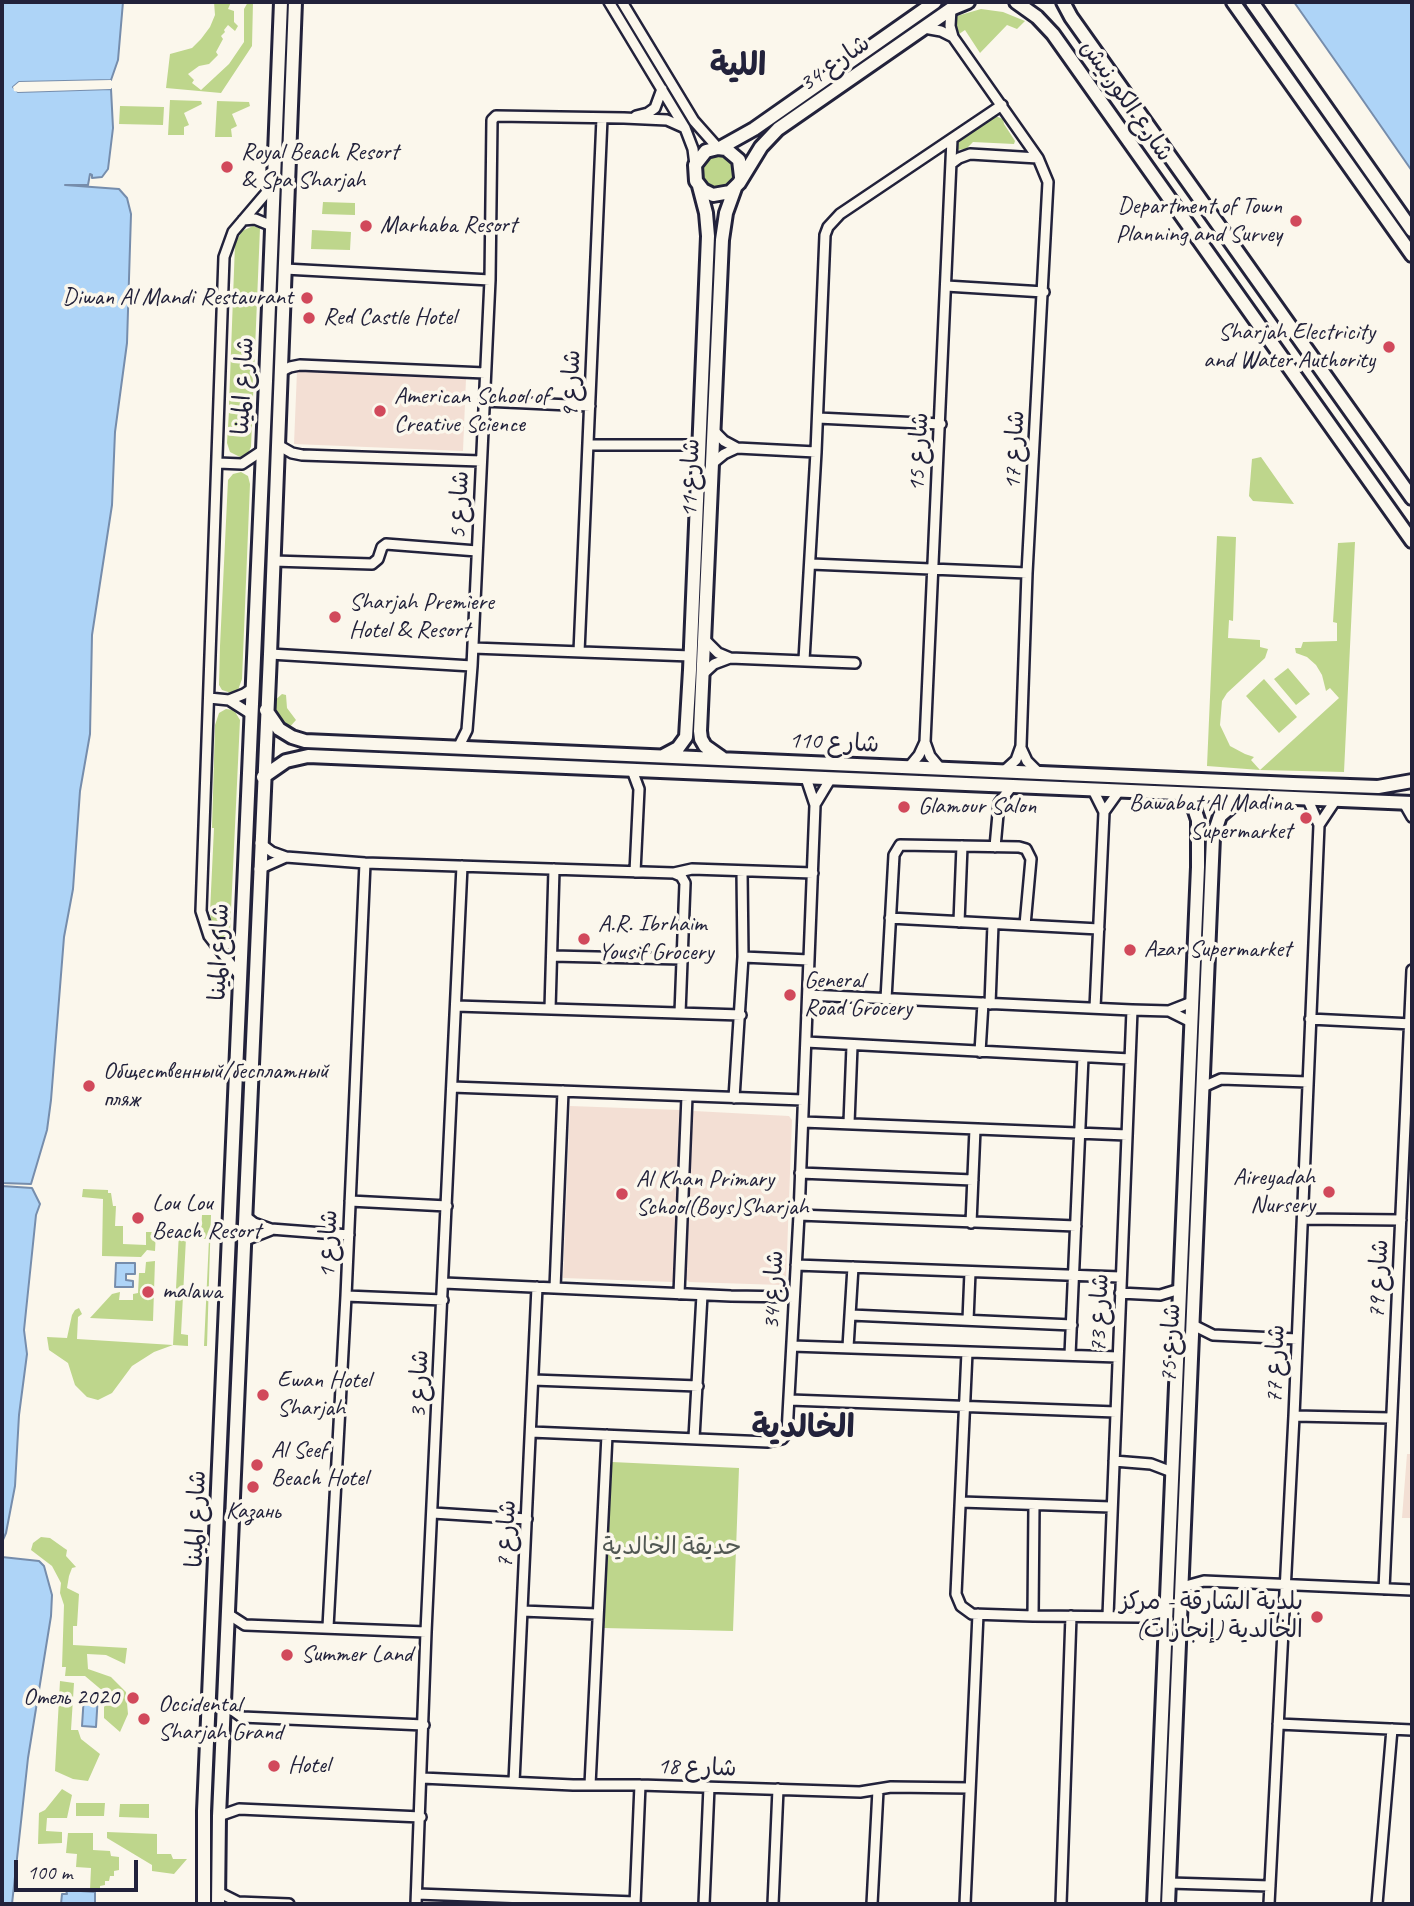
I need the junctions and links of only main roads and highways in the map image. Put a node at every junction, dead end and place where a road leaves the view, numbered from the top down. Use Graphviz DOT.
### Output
graph roads {
  1 [pos="281,2"];
  2 [pos="295,2"];
  3 [pos="935,2"];
  4 [pos="968,2"];
  5 [pos="1016,2"];
  6 [pos="1063,2"];
  7 [pos="1233,2"];
  8 [pos="1252,2"];
  9 [pos="719,148"];
  10 [pos="738,183"];
  11 [pos="699,186"];
  12 [pos="1412,230"];
  13 [pos="1412,255"];
  14 [pos="269,287"];
  15 [pos="705,307"];
  16 [pos="282,330"];
  17 [pos="717,362"];
  18 [pos="1412,498"];
  19 [pos="1412,541"];
  20 [pos="695,553"];
  21 [pos="707,598"];
  22 [pos="256,617"];
  23 [pos="269,669"];
  24 [pos="266,710"];
  25 [pos="292,737"];
  26 [pos="607,754"];
  27 [pos="662,756"];
  28 [pos="293,758"];
  29 [pos="726,759"];
  30 [pos="555,766"];
  31 [pos="704,772"];
  32 [pos="263,777"];
  33 [pos="1412,782"];
  34 [pos="1293,784"];
  35 [pos="1181,793"];
  36 [pos="1243,796"];
  37 [pos="1257,797"];
  38 [pos="1408,803"];
  39 [pos="1198,820"];
  40 [pos="1217,822"];
  41 [pos="245,845"];
  42 [pos="258,886"];
  43 [pos="1190,1056"];
  44 [pos="1203,1087"];
  45 [pos="1180,1289"];
  46 [pos="1193,1323"];
  47 [pos="219,1465"];
  48 [pos="233,1500"];
  49 [pos="1169,1561"];
  50 [pos="1182,1587"];
  51 [pos="1166,1611"];
  52 [pos="1179,1644"];
  53 [pos="205,1796"];
  54 [pos="219,1833"];
  55 [pos="1156,1855"];
  56 [pos="1169,1887"];
  57 [pos="218,1898"];
  58 [pos="204,1904"];
  59 [pos="1154,1904"];
  60 [pos="1168,1904"];
  1 -- 14 [label="main road, شارع المينا"];
  2 -- 16 [label="main road, شارع المينا"];
  3 -- 9 [label="main road, شارع 34"];
  4 -- 10 [label="main road, شارع 34"];
  5 -- 19 [label="main road, شارع الكورنيش"];
  6 -- 18 [label="main road, شارع الكورنيش"];
  7 -- 13 [label="main road"];
  8 -- 12 [label="main road"];
  9 -- 10 [label="main road"];
  9 -- 11 [label="main road"];
  10 -- 11 [label="main road"];
  10 -- 17 [label="main road, شارع 11"];
  11 -- 15 [label="main road, شارع 11"];
  14 -- 16 [label="main road"];
  14 -- 22 [label="main road, شارع المينا"];
  15 -- 17 [label="main road"];
  15 -- 20 [label="main road, شارع 11"];
  16 -- 23 [label="main road, شارع المينا"];
  17 -- 21 [label="main road, شارع 11"];
  20 -- 21 [label="main road"];
  20 -- 27 [label="main road, شارع 11"];
  21 -- 29 [label="main road, شارع 11"];
  22 -- 23 [label="main road"];
  22 -- 41 [label="main road, شارع المينا"];
  23 -- 24 [label="main road, شارع المينا"];
  24 -- 25 [label="main road"];
  24 -- 32 [label="main road, شارع المينا"];
  25 -- 26 [label="main road, شارع 110"];
  25 -- 28 [label="main road"];
  26 -- 27 [label="main road, شارع 110"];
  26 -- 30 [label="main road"];
  27 -- 29 [label="main road, شارع 110"];
  28 -- 30 [label="main road, شارع 110"];
  28 -- 32 [label="main road"];
  29 -- 31 [label="main road"];
  29 -- 34 [label="main road, شارع 110"];
  30 -- 31 [label="main road, شارع 110"];
  31 -- 35 [label="main road, شارع 110"];
  32 -- 42 [label="main road, شارع المينا"];
  33 -- 34 [label="main road, شارع 110"];
  34 -- 37 [label="main road"];
  35 -- 36 [label="main road, شارع 110"];
  35 -- 39 [label="main road"];
  36 -- 37 [label="main road, شارع 110"];
  36 -- 40 [label="main road"];
  37 -- 38 [label="main road, شارع 110"];
  39 -- 40 [label="main road"];
  39 -- 43 [label="main road, شارع 75"];
  40 -- 44 [label="main road, شارع 75"];
  41 -- 42 [label="main road"];
  41 -- 47 [label="main road, شارع المينا"];
  42 -- 48 [label="main road, شارع المينا"];
  43 -- 44 [label="main road"];
  43 -- 45 [label="main road, شارع 75"];
  44 -- 46 [label="main road, شارع 75"];
  45 -- 46 [label="main road"];
  45 -- 49 [label="main road, شارع 75"];
  46 -- 50 [label="main road, شارع 75"];
  47 -- 48 [label="main road"];
  47 -- 53 [label="main road, شارع المينا"];
  48 -- 54 [label="main road, شارع المينا"];
  49 -- 50 [label="main road"];
  49 -- 51 [label="main road, شارع 75"];
  50 -- 52 [label="main road, شارع 75"];
  51 -- 52 [label="main road"];
  51 -- 55 [label="main road, شارع 75"];
  52 -- 56 [label="main road, شارع 75"];
  53 -- 54 [label="main road"];
  53 -- 58 [label="main road, شارع المينا"];
  54 -- 57 [label="main road, شارع المينا"];
  55 -- 56 [label="main road"];
  55 -- 59 [label="main road, شارع 75"];
  56 -- 60 [label="main road, شارع 75"];
}
